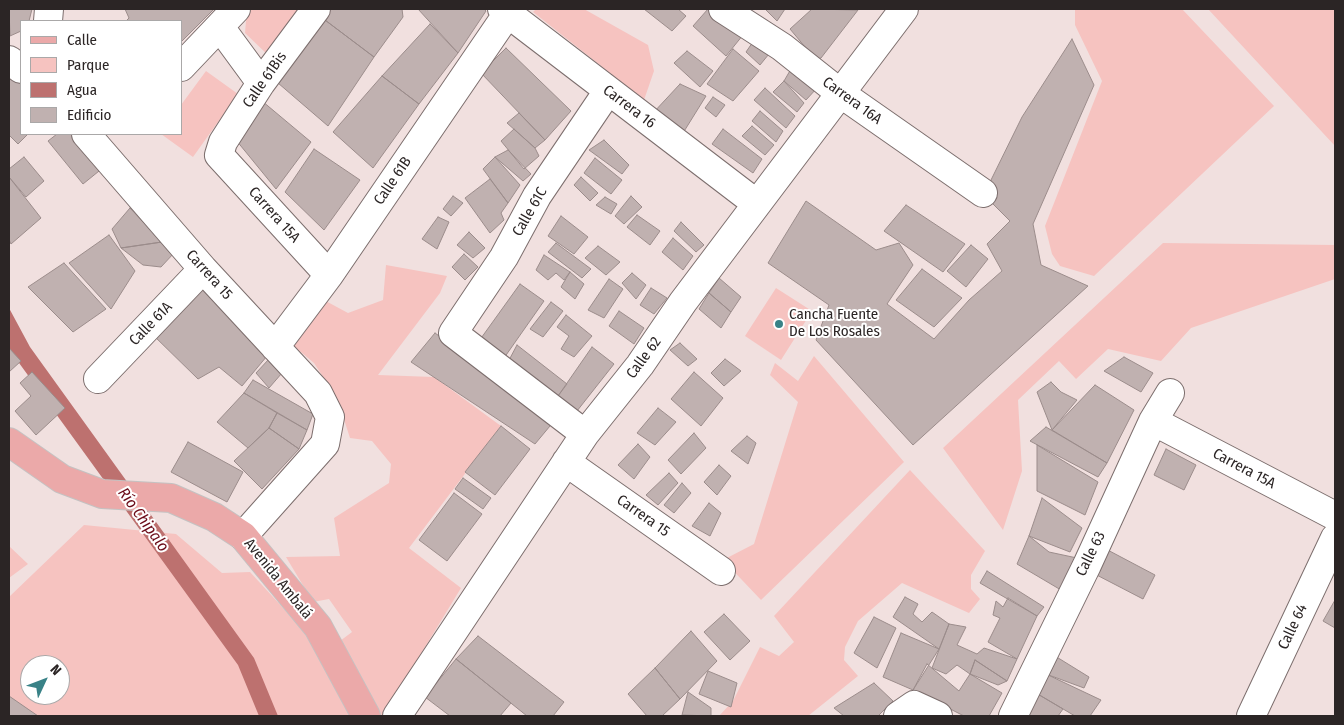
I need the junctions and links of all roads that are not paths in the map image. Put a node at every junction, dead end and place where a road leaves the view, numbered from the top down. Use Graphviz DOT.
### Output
graph roads {
  1 [pos="316,9"];
  2 [pos="723,9"];
  3 [pos="904,9"];
  4 [pos="505,11"];
  5 [pos="228,18"];
  6 [pos="9,60"];
  7 [pos="182,66"];
  8 [pos="20,68"];
  9 [pos="261,83"];
  10 [pos="608,91"];
  11 [pos="840,94"];
  12 [pos="87,135"];
  13 [pos="219,155"];
  14 [pos="983,193"];
  15 [pos="757,204"];
  16 [pos="203,269"];
  17 [pos="328,275"];
  18 [pos="275,347"];
  19 [pos="98,379"];
  20 [pos="1170,393"];
  21 [pos="1153,421"];
  22 [pos="585,434"];
  23 [pos="9,442"];
  24 [pos="566,462"];
  25 [pos="1335,516"];
  26 [pos="243,536"];
  27 [pos="1335,538"];
  28 [pos="721,571"];
  29 [pos="935,714"];
  30 [pos="366,716"];
  31 [pos="397,716"];
  32 [pos="898,716"];
  33 [pos="1013,716"];
  34 [pos="1251,716"];
  1 -- 9 [label="street, Calle 61Bis"];
  2 -- 11 [label="street, Carrera 16A"];
  3 -- 11 [label="street, Calle 62"];
  4 -- 10 [label="street, Carrera 16"];
  4 -- 17 [label="street, Calle 61B"];
  5 -- 7 [label="street"];
  5 -- 9 [label="street"];
  6 -- 8 [label="street"];
  9 -- 13 [label="street, Calle 61Bis"];
  10 -- 15 [label="street, Carrera 16"];
  10 -- 22 [label="street, Calle 61C"];
  11 -- 14 [label="street, Carrera 16A"];
  11 -- 15 [label="street, Calle 62"];
  12 -- 16 [label="street, Carrera 15"];
  13 -- 17 [label="street, Carrera 15A"];
  15 -- 22 [label="street, Calle 62"];
  16 -- 18 [label="street, Carrera 15"];
  16 -- 19 [label="street, Calle 61A"];
  17 -- 18 [label="street, Calle 61B"];
  18 -- 26 [label="street, Carrera 15"];
  20 -- 21 [label="street, Calle 63"];
  21 -- 25 [label="street, Carrera 15A"];
  21 -- 33 [label="street, Calle 63"];
  22 -- 24 [label="street, Calle 62"];
  23 -- 26 [label="main road, Avenida Ambalá"];
  24 -- 28 [label="street, Carrera 15"];
  24 -- 31 [label="street, Calle 62"];
  26 -- 30 [label="main road, Avenida Ambalá"];
  27 -- 34 [label="street, Calle 64"];
  29 -- 32 [label="street"];
}
